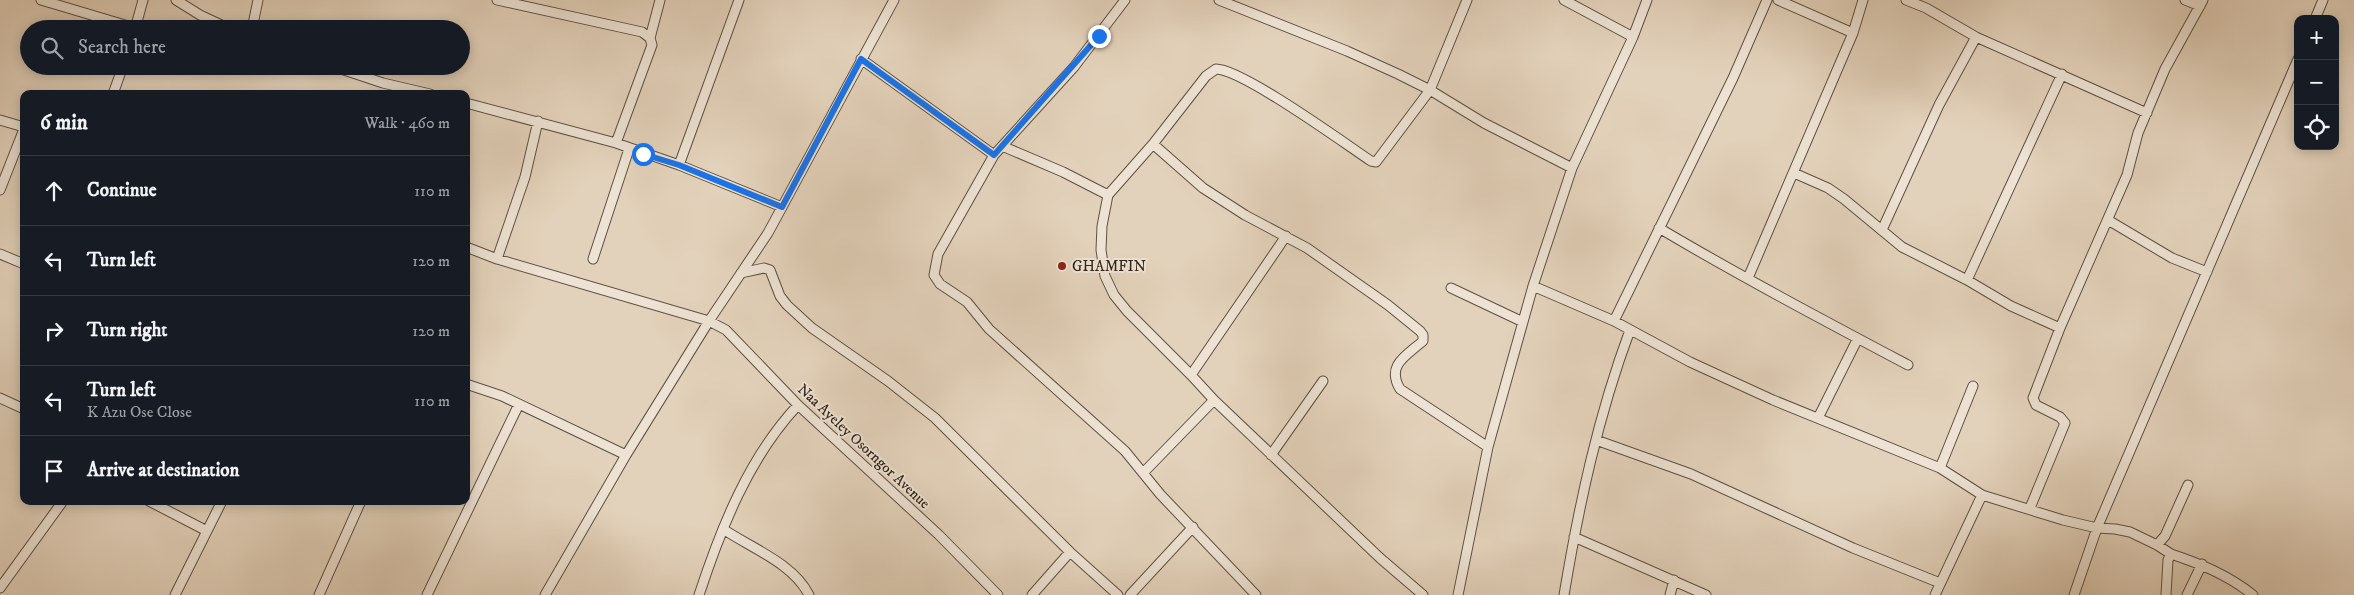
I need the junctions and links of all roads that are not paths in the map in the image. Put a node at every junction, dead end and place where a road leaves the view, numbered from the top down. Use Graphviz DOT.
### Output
graph roads {
  1 [pos="40,0"];
  2 [pos="142,0"];
  3 [pos="176,0"];
  4 [pos="258,0"];
  5 [pos="497,0"];
  6 [pos="660,0"];
  7 [pos="739,0"];
  8 [pos="894,0"];
  9 [pos="1125,0"];
  10 [pos="1219,0"];
  11 [pos="1467,0"];
  12 [pos="1564,0"];
  13 [pos="1647,0"];
  14 [pos="1767,0"];
  15 [pos="1778,0"];
  16 [pos="1863,0"];
  17 [pos="1906,0"];
  18 [pos="2185,0"];
  19 [pos="2323,0"];
  20 [pos="2202,3"];
  21 [pos="2317,15"];
  22 [pos="108,20"];
  23 [pos="137,20"];
  24 [pos="209,20"];
  25 [pos="254,20"];
  26 [pos="1854,33"];
  27 [pos="1633,37"];
  28 [pos="1976,37"];
  29 [pos="650,38"];
  30 [pos="861,59"];
  31 [pos="2297,60"];
  32 [pos="2062,74"];
  33 [pos="120,75"];
  34 [pos="359,75"];
  35 [pos="383,83"];
  36 [pos="114,90"];
  37 [pos="381,90"];
  38 [pos="413,90"];
  39 [pos="1430,90"];
  40 [pos="470,104"];
  41 [pos="2147,113"];
  42 [pos="0,120"];
  43 [pos="538,121"];
  44 [pos="20,127"];
  45 [pos="20,138"];
  46 [pos="616,143"];
  47 [pos="1153,144"];
  48 [pos="1002,146"];
  49 [pos="629,148"];
  50 [pos="994,155"];
  51 [pos="679,165"];
  52 [pos="1572,168"];
  53 [pos="1794,173"];
  54 [pos="0,190"];
  55 [pos="1108,195"];
  56 [pos="782,207"];
  57 [pos="2108,220"];
  58 [pos="1659,228"];
  59 [pos="1882,230"];
  60 [pos="1286,236"];
  61 [pos="470,249"];
  62 [pos="0,254"];
  63 [pos="593,258"];
  64 [pos="497,259"];
  65 [pos="20,262"];
  66 [pos="2208,272"];
  67 [pos="741,273"];
  68 [pos="1748,278"];
  69 [pos="1967,280"];
  70 [pos="1533,286"];
  71 [pos="1451,288"];
  72 [pos="709,321"];
  73 [pos="1614,321"];
  74 [pos="1523,322"];
  75 [pos="2060,328"];
  76 [pos="1630,330"];
  77 [pos="1857,340"];
  78 [pos="1908,366"];
  79 [pos="1192,375"];
  80 [pos="1323,381"];
  81 [pos="470,386"];
  82 [pos="1973,386"];
  83 [pos="0,398"];
  84 [pos="1214,400"];
  85 [pos="519,404"];
  86 [pos="798,405"];
  87 [pos="20,407"];
  88 [pos="1818,418"];
  89 [pos="1596,440"];
  90 [pos="1488,447"];
  91 [pos="626,455"];
  92 [pos="1270,455"];
  93 [pos="1940,468"];
  94 [pos="1144,472"];
  95 [pos="2188,485"];
  96 [pos="1982,495"];
  97 [pos="60,505"];
  98 [pos="157,505"];
  99 [pos="220,505"];
  100 [pos="359,505"];
  101 [pos="2030,508"];
  102 [pos="1193,527"];
  103 [pos="2097,528"];
  104 [pos="723,529"];
  105 [pos="207,531"];
  106 [pos="1574,537"];
  107 [pos="2157,545"];
  108 [pos="1070,552"];
  109 [pos="2171,554"];
  110 [pos="2202,564"];
  111 [pos="1674,580"];
  112 [pos="1940,583"];
  113 [pos="0,588"];
  114 [pos="175,595"];
  115 [pos="319,595"];
  116 [pos="427,595"];
  117 [pos="545,595"];
  118 [pos="699,595"];
  119 [pos="809,595"];
  120 [pos="998,595"];
  121 [pos="1032,595"];
  122 [pos="1118,595"];
  123 [pos="1130,595"];
  124 [pos="1256,595"];
  125 [pos="1423,595"];
  126 [pos="1458,595"];
  127 [pos="1564,595"];
  128 [pos="1670,595"];
  129 [pos="1706,595"];
  130 [pos="1935,595"];
  131 [pos="2074,595"];
  132 [pos="2166,595"];
  133 [pos="2187,595"];
  134 [pos="2253,595"];
  1 -- 22 [label="street"];
  2 -- 23 [label="street"];
  3 -- 24 [label="street"];
  4 -- 25 [label="street"];
  5 -- 29 [label="street"];
  6 -- 29 [label="street"];
  7 -- 51 [label="street"];
  8 -- 30 [label="street"];
  9 -- 48 [label="street"];
  10 -- 39 [label="street"];
  11 -- 39 [label="street"];
  12 -- 27 [label="street"];
  13 -- 27 [label="street"];
  14 -- 58 [label="street"];
  15 -- 26 [label="street"];
  16 -- 26 [label="street"];
  17 -- 28 [label="street"];
  18 -- 20 [label="street"];
  19 -- 21 [label="street"];
  20 -- 41 [label="street"];
  26 -- 53 [label="street"];
  27 -- 52 [label="street"];
  28 -- 32 [label="street"];
  28 -- 59 [label="street"];
  29 -- 46 [label="street"];
  30 -- 50 [label="street"];
  30 -- 56 [label="street"];
  31 -- 66 [label="street"];
  32 -- 41 [label="street"];
  32 -- 69 [label="street"];
  33 -- 36 [label="street"];
  34 -- 35 [label="street"];
  35 -- 37 [label="street"];
  35 -- 38 [label="street"];
  39 -- 47 [label="street"];
  39 -- 52 [label="street"];
  40 -- 43 [label="street"];
  41 -- 57 [label="street"];
  42 -- 44 [label="street"];
  43 -- 46 [label="street"];
  43 -- 64 [label="street"];
  45 -- 54 [label="street"];
  46 -- 49 [label="street"];
  47 -- 55 [label="street"];
  47 -- 60 [label="street"];
  48 -- 50 [label="street"];
  48 -- 55 [label="street"];
  49 -- 51 [label="street"];
  49 -- 63 [label="street"];
  50 -- 94 [label="street"];
  51 -- 56 [label="street"];
  52 -- 70 [label="street"];
  53 -- 59 [label="street"];
  53 -- 68 [label="street"];
  55 -- 79 [label="street"];
  56 -- 67 [label="street"];
  57 -- 66 [label="street"];
  57 -- 75 [label="street"];
  58 -- 68 [label="street"];
  58 -- 73 [label="street"];
  59 -- 69 [label="street"];
  60 -- 79 [label="street"];
  60 -- 90 [label="street"];
  61 -- 64 [label="street, Naa Ayeley Osorngor Avenue"];
  62 -- 65 [label="street"];
  64 -- 72 [label="street, Naa Ayeley Osorngor Avenue"];
  66 -- 103 [label="street"];
  67 -- 72 [label="street"];
  67 -- 108 [label="street"];
  68 -- 77 [label="street"];
  69 -- 75 [label="street"];
  70 -- 73 [label="street"];
  70 -- 74 [label="street"];
  71 -- 74 [label="street"];
  72 -- 86 [label="street, Naa Ayeley Osorngor Avenue"];
  72 -- 91 [label="street"];
  73 -- 76 [label="street"];
  74 -- 90 [label="street"];
  75 -- 101 [label="street"];
  76 -- 88 [label="street"];
  76 -- 89 [label="street"];
  77 -- 78 [label="street"];
  77 -- 88 [label="street"];
  79 -- 84 [label="street"];
  80 -- 92 [label="street"];
  81 -- 85 [label="street"];
  82 -- 93 [label="street"];
  83 -- 87 [label="street"];
  84 -- 92 [label="street"];
  84 -- 94 [label="street"];
  85 -- 91 [label="street"];
  85 -- 116 [label="street"];
  86 -- 104 [label="street"];
  86 -- 120 [label="street, Naa Ayeley Osorngor Avenue"];
  88 -- 93 [label="street"];
  89 -- 106 [label="street"];
  89 -- 112 [label="street"];
  90 -- 126 [label="street"];
  91 -- 117 [label="street"];
  92 -- 125 [label="street"];
  93 -- 96 [label="street"];
  94 -- 102 [label="street"];
  95 -- 107 [label="street"];
  96 -- 101 [label="street"];
  96 -- 112 [label="street"];
  97 -- 113 [label="street"];
  98 -- 105 [label="street"];
  99 -- 105 [label="street"];
  100 -- 115 [label="street"];
  101 -- 103 [label="street"];
  102 -- 123 [label="street"];
  102 -- 124 [label="street"];
  103 -- 107 [label="street"];
  103 -- 131 [label="street"];
  104 -- 118 [label="street"];
  104 -- 119 [label="street"];
  105 -- 114 [label="street"];
  106 -- 111 [label="street"];
  106 -- 127 [label="street"];
  107 -- 109 [label="street"];
  108 -- 121 [label="street"];
  108 -- 122 [label="street"];
  109 -- 110 [label="street"];
  109 -- 132 [label="street"];
  110 -- 133 [label="street"];
  110 -- 134 [label="street"];
  111 -- 128 [label="street"];
  111 -- 129 [label="street"];
  112 -- 130 [label="street"];
}
